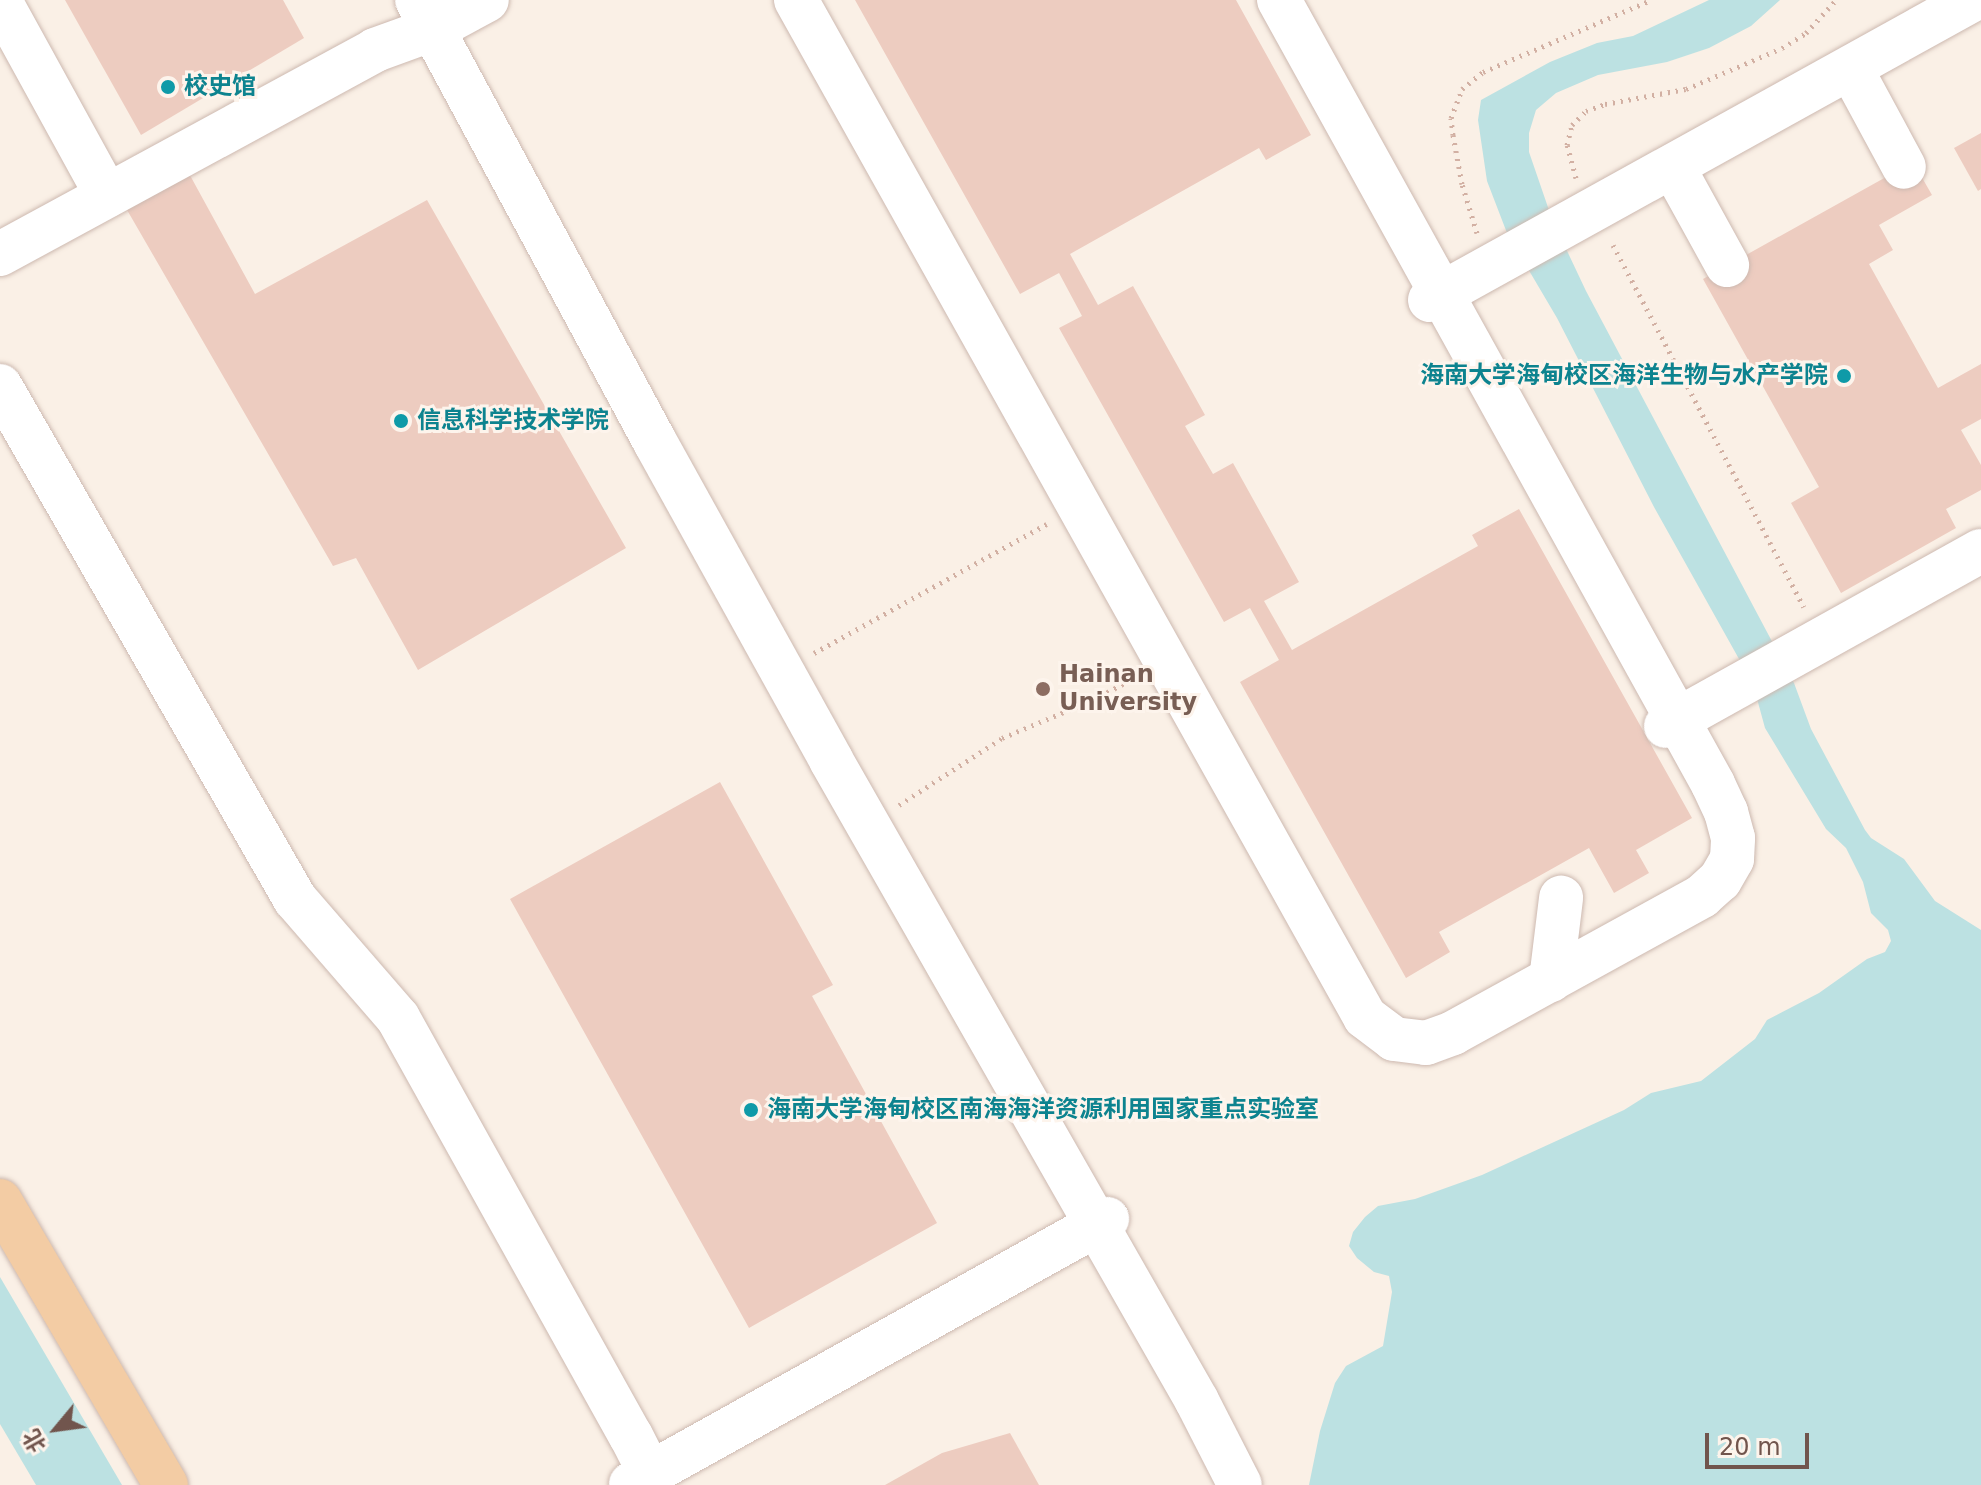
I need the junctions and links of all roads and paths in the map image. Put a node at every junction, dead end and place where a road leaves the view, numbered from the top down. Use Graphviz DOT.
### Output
graph roads {
  1 [pos="18,0"];
  2 [pos="796,0"];
  3 [pos="811,0"];
  4 [pos="1263,0"];
  5 [pos="1279,0"];
  6 [pos="1651,0"];
  7 [pos="1836,0"];
  8 [pos="1972,0"];
  9 [pos="0,1"];
  10 [pos="442,7"];
  11 [pos="1981,21"];
  12 [pos="1856,78"];
  13 [pos="1904,167"];
  14 [pos="1678,176"];
  15 [pos="110,184"];
  16 [pos="1589,230"];
  17 [pos="0,235"];
  18 [pos="0,254"];
  19 [pos="1502,256"];
  20 [pos="1727,265"];
  21 [pos="1440,305"];
  22 [pos="0,386"];
  23 [pos="0,421"];
  24 [pos="1078,507"];
  25 [pos="1981,551"];
  26 [pos="1821,640"];
  27 [pos="1164,659"];
  28 [pos="799,661"];
  29 [pos="1671,722"];
  30 [pos="885,814"];
  31 [pos="1561,898"];
  32 [pos="1552,972"];
  33 [pos="0,1201"];
  34 [pos="1099,1218"];
  35 [pos="638,1477"];
  36 [pos="166,1485"];
  37 [pos="1240,1485"];
  38 [pos="1256,1485"];
  1 -- 15 [label="street"];
  2 -- 24 [label="street"];
  3 -- 32 [label="street"];
  4 -- 21 [label="street"];
  5 -- 21 [label="street"];
  6 -- 19 [label="path"];
  7 -- 16 [label="path"];
  8 -- 12 [label="street"];
  9 -- 15 [label="street"];
  10 -- 15 [label="street"];
  10 -- 28 [label="street"];
  10 -- 34 [label="street"];
  11 -- 12 [label="street"];
  12 -- 13 [label="street"];
  12 -- 14 [label="street"];
  14 -- 16 [label="street"];
  14 -- 20 [label="street"];
  15 -- 17 [label="street"];
  15 -- 18 [label="street"];
  16 -- 19 [label="street"];
  16 -- 26 [label="path"];
  19 -- 21 [label="street"];
  21 -- 29 [label="street"];
  22 -- 35 [label="street"];
  23 -- 35 [label="street"];
  24 -- 27 [label="street"];
  24 -- 28 [label="path"];
  25 -- 26 [label="street"];
  26 -- 29 [label="street"];
  27 -- 30 [label="path"];
  27 -- 32 [label="street"];
  28 -- 30 [label="street"];
  29 -- 32 [label="street"];
  30 -- 34 [label="street"];
  31 -- 32 [label="street"];
  33 -- 36 [label="main road"];
  34 -- 35 [label="street"];
  34 -- 37 [label="street"];
  34 -- 38 [label="street"];
}
